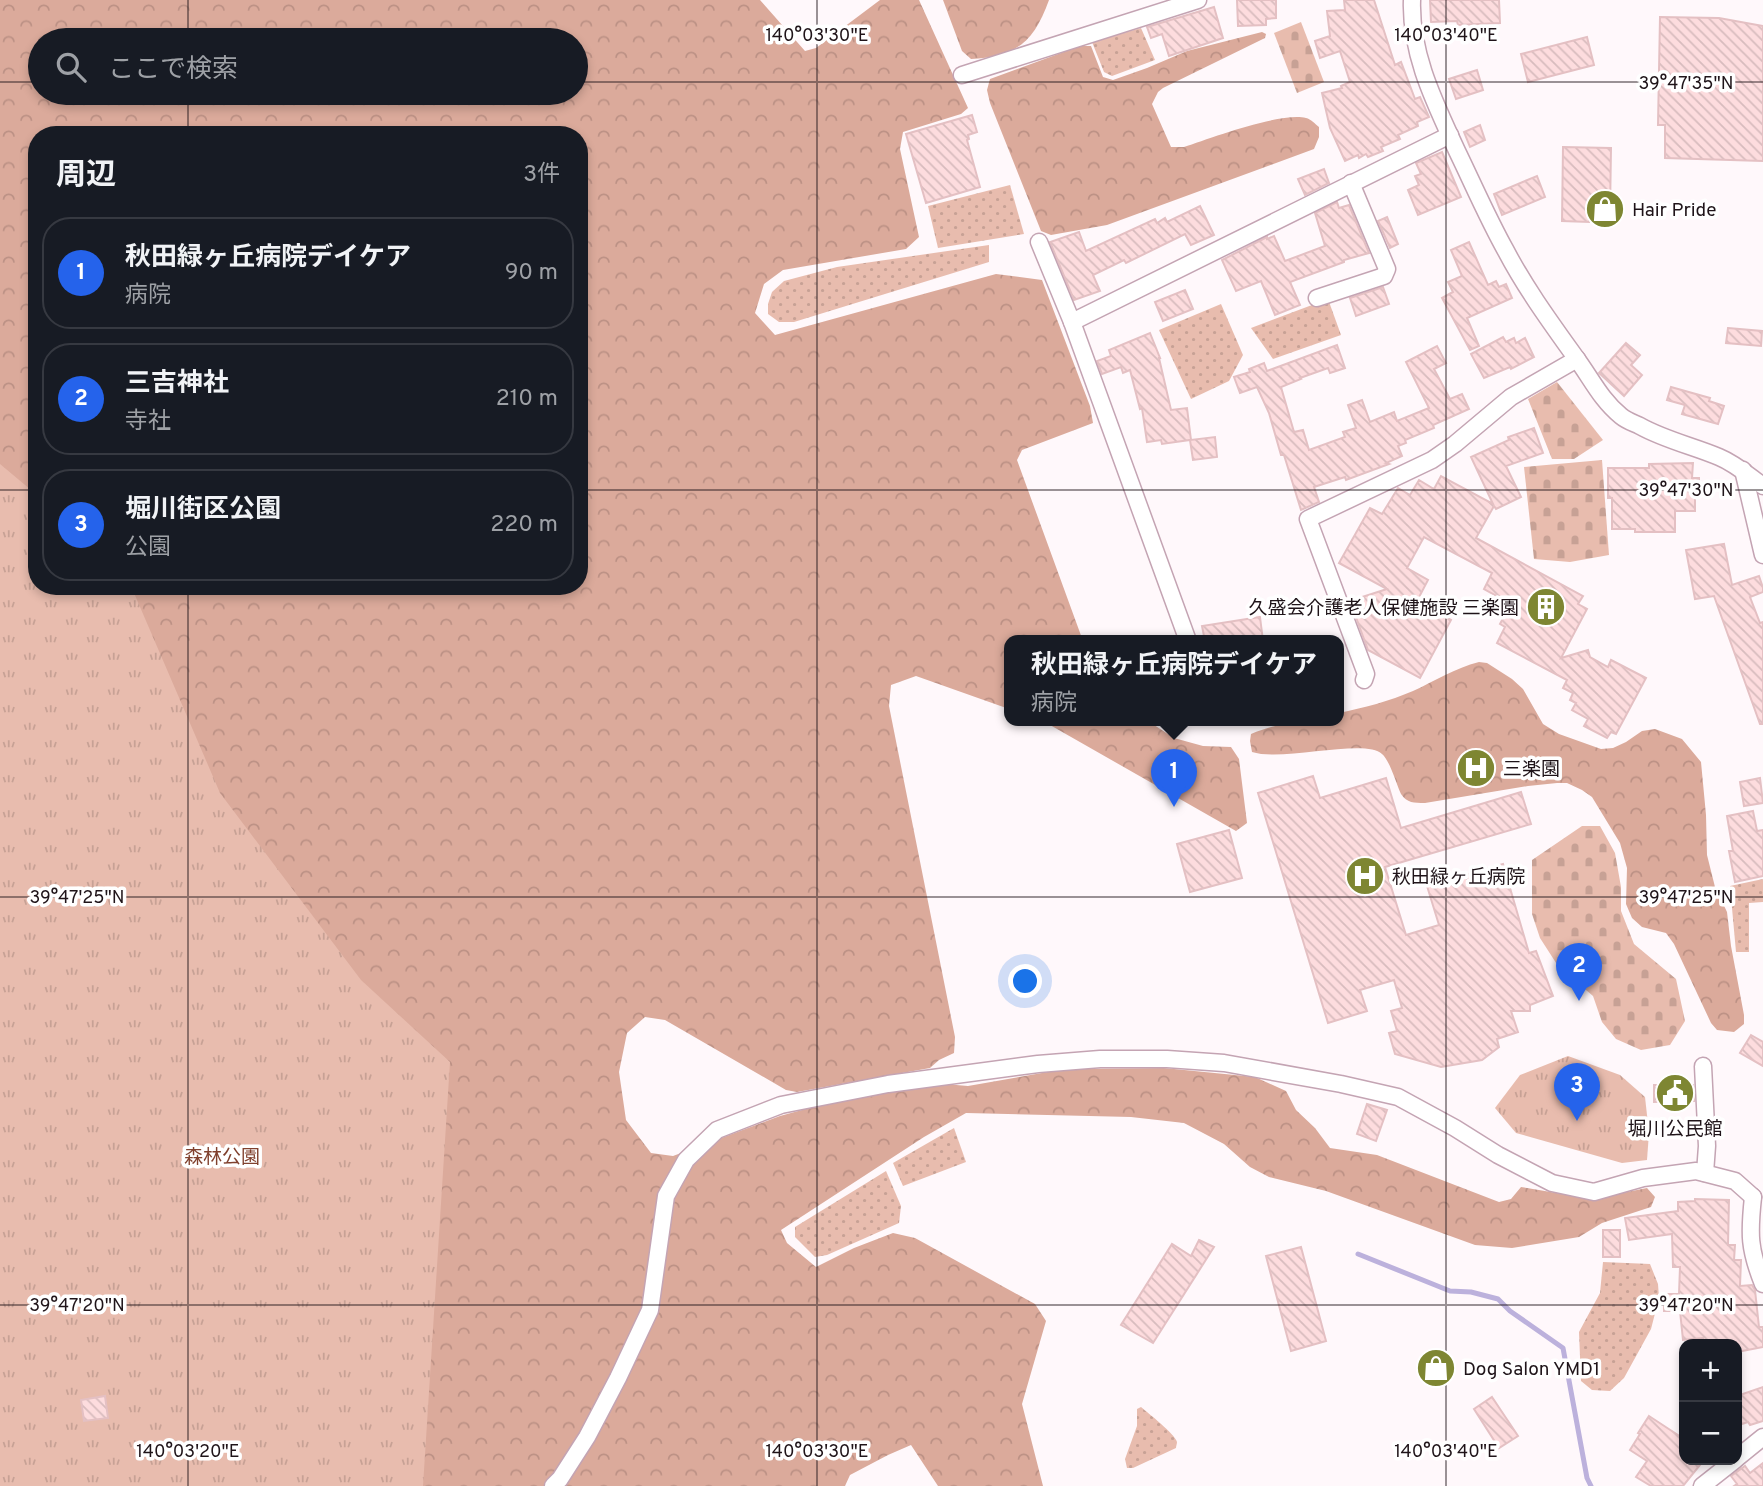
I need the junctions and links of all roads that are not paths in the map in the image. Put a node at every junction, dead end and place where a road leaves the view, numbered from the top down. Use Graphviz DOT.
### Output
graph roads {
  1 [pos="1198,0"];
  2 [pos="1412,0"];
  3 [pos="962,75"];
  4 [pos="1450,135"];
  5 [pos="1351,183"];
  6 [pos="1039,242"];
  7 [pos="1317,298"];
  8 [pos="1072,322"];
  9 [pos="1577,359"];
  10 [pos="1743,470"];
  11 [pos="1763,486"];
  12 [pos="1763,555"];
  13 [pos="1186,635"];
  14 [pos="1364,680"];
  15 [pos="1703,1066"];
  16 [pos="1705,1173"];
  17 [pos="1758,1195"];
  18 [pos="1763,1284"];
  19 [pos="1763,1437"];
  20 [pos="1742,1454"];
  21 [pos="1728,1465"];
  22 [pos="553,1486"];
  23 [pos="1702,1486"];
  1 -- 3 [label="street"];
  2 -- 4 [label="street"];
  4 -- 5 [label="street"];
  4 -- 9 [label="street"];
  5 -- 7 [label="street"];
  5 -- 8 [label="street"];
  6 -- 8 [label="street"];
  8 -- 13 [label="street"];
  9 -- 10 [label="street"];
  9 -- 14 [label="street"];
  10 -- 11 [label="street"];
  10 -- 12 [label="street"];
  15 -- 16 [label="street"];
  16 -- 17 [label="street"];
  16 -- 22 [label="street"];
  17 -- 18 [label="street"];
  19 -- 20 [label="street"];
  21 -- 23 [label="street"];
}
